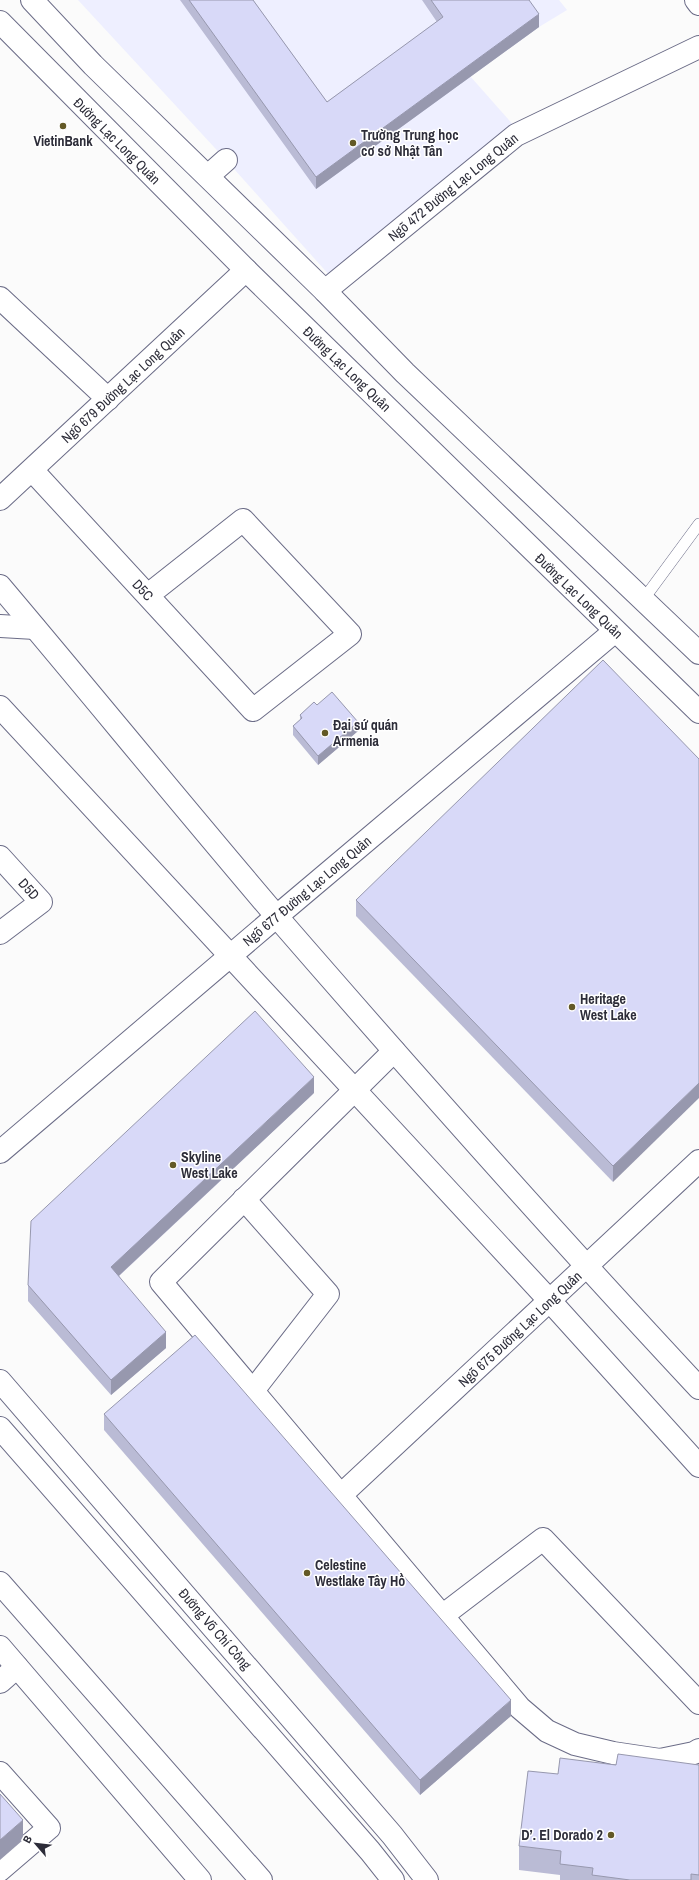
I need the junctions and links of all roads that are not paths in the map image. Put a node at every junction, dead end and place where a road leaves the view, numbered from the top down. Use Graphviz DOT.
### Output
graph roads {
  1 [pos="32,0"];
  2 [pos="696,0"];
  3 [pos="699,4"];
  4 [pos="0,22"];
  5 [pos="699,47"];
  6 [pos="226,160"];
  7 [pos="208,176"];
  8 [pos="246,270"];
  9 [pos="325,291"];
  10 [pos="0,298"];
  11 [pos="108,399"];
  12 [pos="32,470"];
  13 [pos="0,499"];
  14 [pos="699,524"];
  15 [pos="0,586"];
  16 [pos="148,596"];
  17 [pos="643,600"];
  18 [pos="0,626"];
  19 [pos="35,628"];
  20 [pos="615,631"];
  21 [pos="699,653"];
  22 [pos="0,706"];
  23 [pos="699,712"];
  24 [pos="0,857"];
  25 [pos="277,916"];
  26 [pos="0,933"];
  27 [pos="231,956"];
  28 [pos="394,1051"];
  29 [pos="353,1090"];
  30 [pos="0,1152"];
  31 [pos="699,1161"];
  32 [pos="244,1199"];
  33 [pos="587,1267"];
  34 [pos="550,1301"];
  35 [pos="0,1381"];
  36 [pos="699,1388"];
  37 [pos="252,1392"];
  38 [pos="0,1428"];
  39 [pos="699,1466"];
  40 [pos="341,1495"];
  41 [pos="0,1583"];
  42 [pos="442,1616"];
  43 [pos="0,1647"];
  44 [pos="17,1667"];
  45 [pos="0,1682"];
  46 [pos="699,1702"];
  47 [pos="699,1750"];
  48 [pos="0,1772"];
  49 [pos="0,1870"];
  50 [pos="200,1880"];
  51 [pos="261,1880"];
  52 [pos="393,1880"];
  53 [pos="427,1880"];
  1 -- 7 [label="main road"];
  2 -- 3 [label="main road"];
  4 -- 8 [label="main road, Đường Lạc Long Quân"];
  5 -- 9 [label="main road, Ngõ 472 Đường Lạc Long Quân"];
  6 -- 7 [label="main road"];
  7 -- 9 [label="main road"];
  8 -- 11 [label="main road, Ngõ 679 Đường Lạc Long Quân"];
  8 -- 20 [label="main road, Đường Lạc Long Quân"];
  9 -- 17 [label="main road"];
  10 -- 11 [label="main road"];
  11 -- 12 [label="main road, Ngõ 679 Đường Lạc Long Quân"];
  12 -- 13 [label="main road, Ngõ 679 Đường Lạc Long Quân"];
  12 -- 16 [label="main road, D5C"];
  14 -- 17 [label="lane"];
  15 -- 19 [label="main road"];
  16 -- 16 [label="main road, D5C"];
  17 -- 21 [label="main road"];
  18 -- 19 [label="main road"];
  19 -- 25 [label="main road"];
  20 -- 23 [label="main road, Đường Lạc Long Quân"];
  20 -- 25 [label="main road, Ngõ 677 Đường Lạc Long Quân"];
  22 -- 27 [label="main road"];
  24 -- 26 [label="main road, D5D"];
  25 -- 27 [label="main road, Ngõ 677 Đường Lạc Long Quân"];
  25 -- 28 [label="main road"];
  27 -- 29 [label="main road"];
  27 -- 30 [label="main road, Ngõ 677 Đường Lạc Long Quân"];
  28 -- 29 [label="main road"];
  28 -- 33 [label="main road"];
  29 -- 32 [label="main road"];
  29 -- 34 [label="main road"];
  31 -- 33 [label="main road, Ngõ 675 Đường Lạc Long Quân"];
  32 -- 37 [label="main road"];
  32 -- 37 [label="main road"];
  33 -- 34 [label="main road, Ngõ 675 Đường Lạc Long Quân"];
  33 -- 36 [label="main road"];
  34 -- 39 [label="main road"];
  34 -- 40 [label="main road, Ngõ 675 Đường Lạc Long Quân"];
  35 -- 53 [label="main road, Đường Võ Chí Công"];
  37 -- 40 [label="main road"];
  38 -- 52 [label="main road"];
  40 -- 42 [label="main road"];
  41 -- 51 [label="main road"];
  42 -- 46 [label="main road"];
  42 -- 47 [label="main road"];
  43 -- 44 [label="main road"];
  44 -- 45 [label="main road"];
  44 -- 50 [label="main road"];
  48 -- 49 [label="main road"];
}
